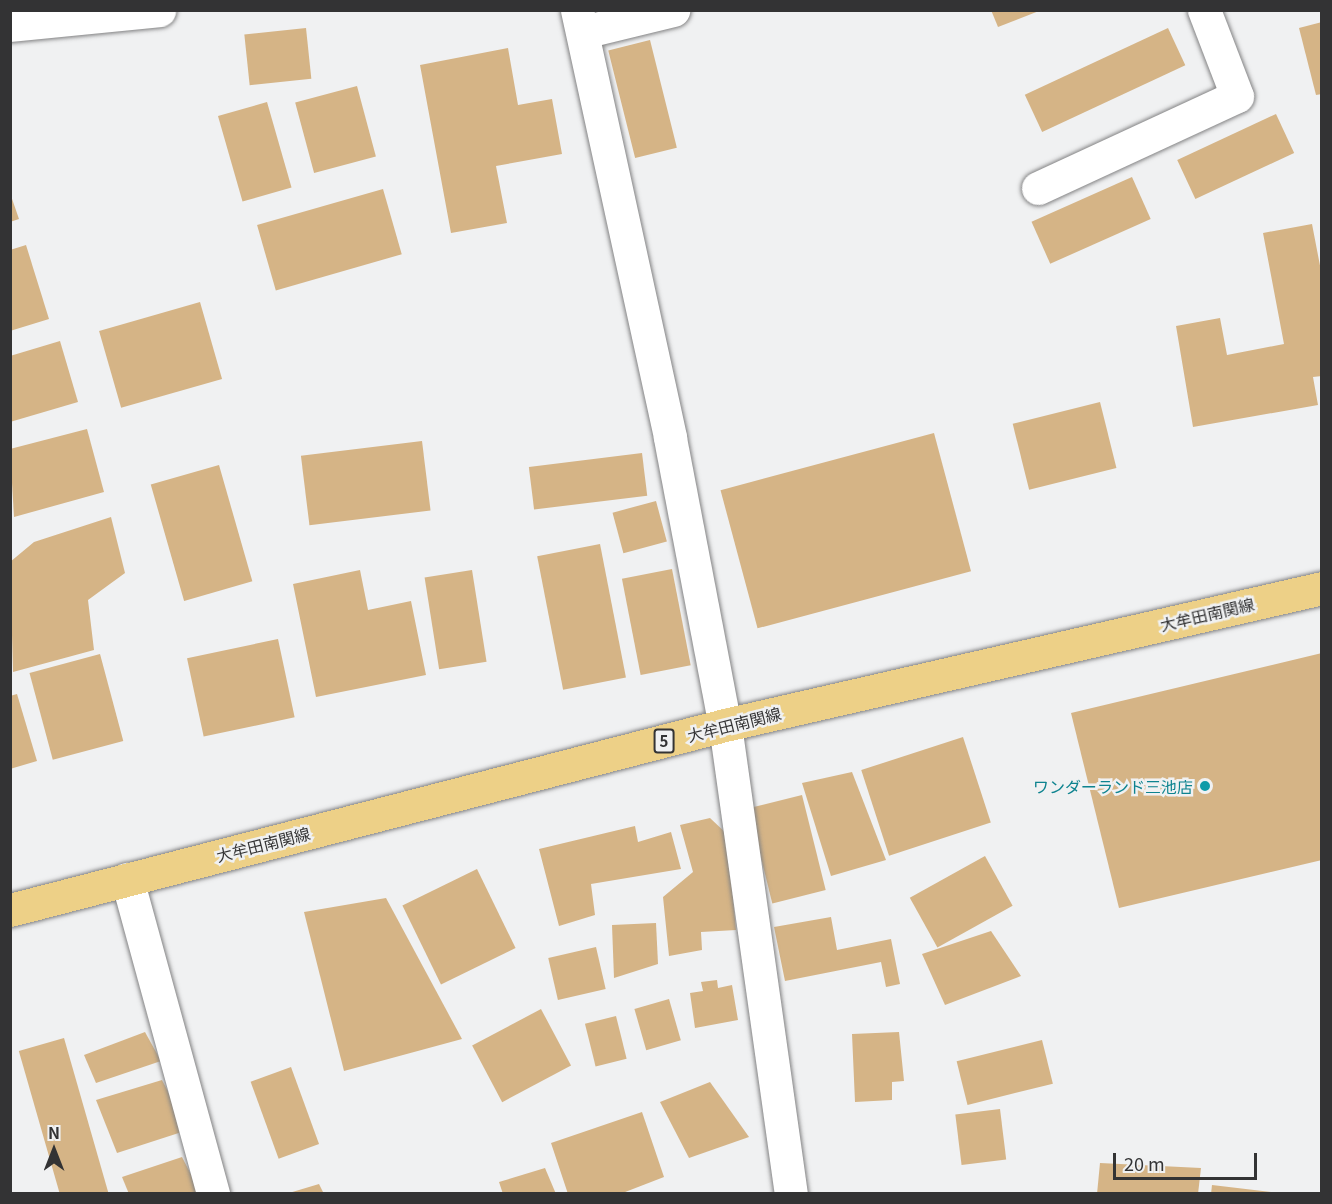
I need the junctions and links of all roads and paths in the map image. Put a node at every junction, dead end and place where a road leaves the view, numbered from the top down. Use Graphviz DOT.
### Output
graph roads {
  1 [pos="159,10"];
  2 [pos="673,10"];
  3 [pos="1204,10"];
  4 [pos="580,21"];
  5 [pos="10,25"];
  6 [pos="1038,188"];
  7 [pos="1322,588"];
  8 [pos="725,725"];
  9 [pos="127,879"];
  10 [pos="10,910"];
  11 [pos="213,1194"];
  12 [pos="791,1194"];
  1 -- 5 [label="street"];
  2 -- 4 [label="street"];
  3 -- 6 [label="street"];
  4 -- 8 [label="street"];
  7 -- 8 [label="main road, 大牟田南関線 / 5"];
  8 -- 9 [label="main road, 大牟田南関線 / 5"];
  8 -- 12 [label="street"];
  9 -- 10 [label="main road, 大牟田南関線 / 5"];
  9 -- 11 [label="street"];
}
